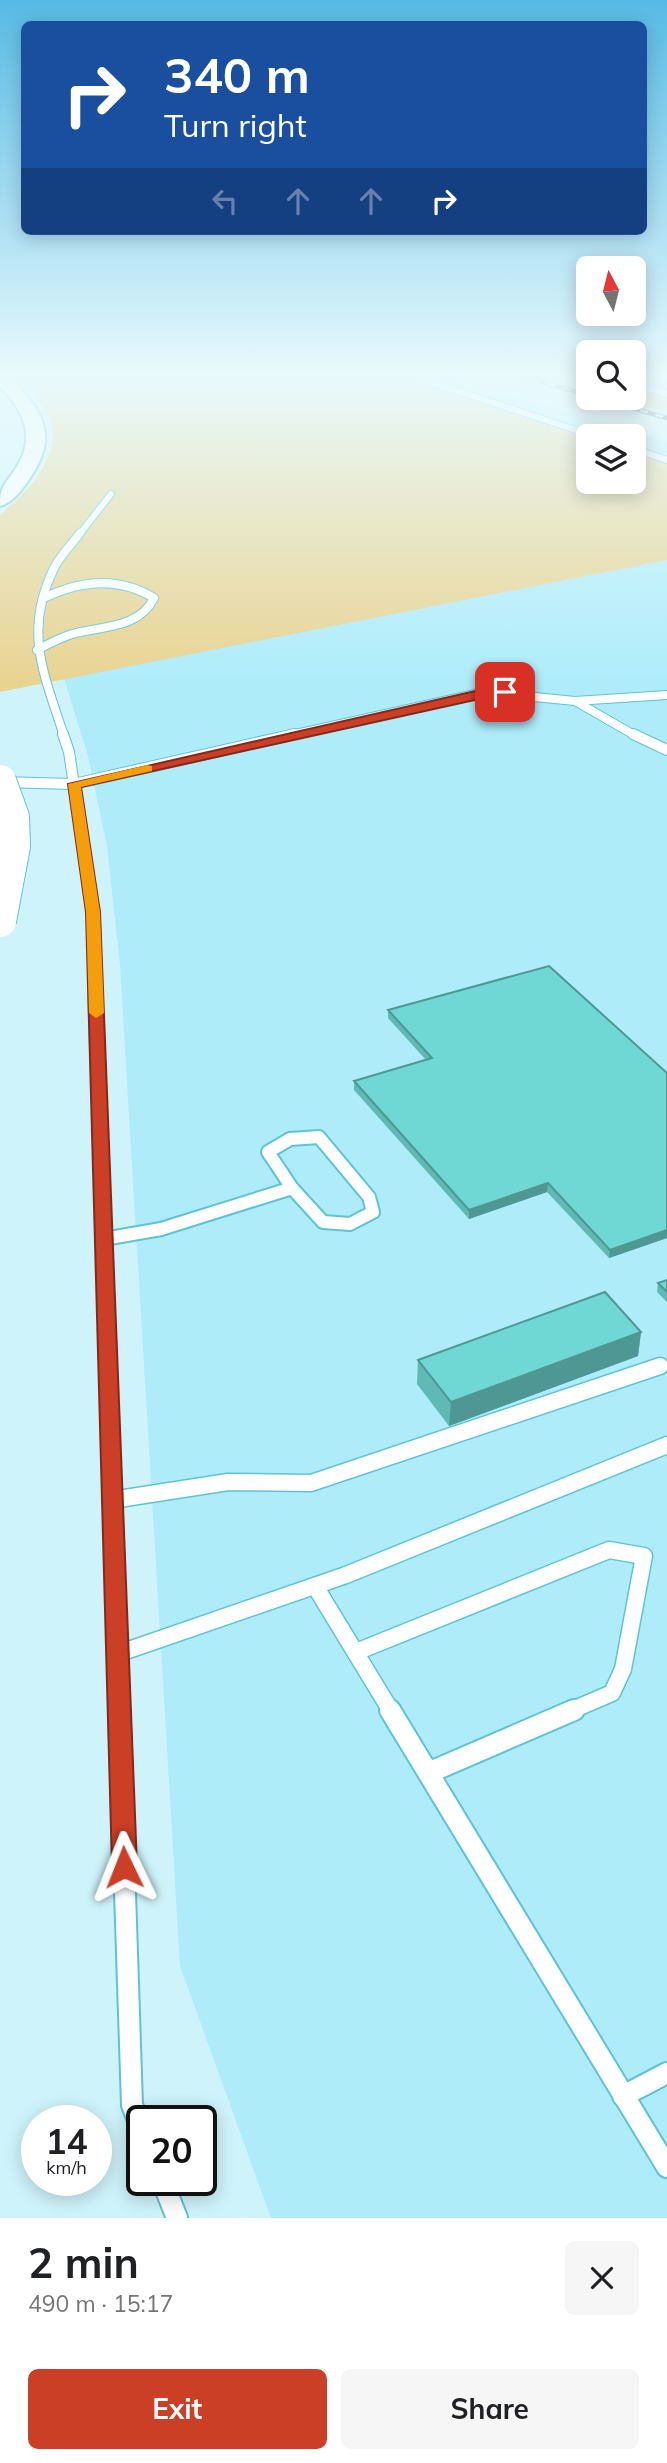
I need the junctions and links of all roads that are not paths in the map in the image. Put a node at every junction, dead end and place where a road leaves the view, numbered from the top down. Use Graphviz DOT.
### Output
graph roads {
  1 [pos="19,479"];
  2 [pos="111,495"];
  3 [pos="0,500"];
  4 [pos="44,598"];
  5 [pos="37,650"];
  6 [pos="667,695"];
  7 [pos="575,701"];
  8 [pos="667,750"];
  9 [pos="0,781"];
  10 [pos="74,784"];
  11 [pos="0,921"];
  12 [pos="292,1188"];
  13 [pos="104,1239"];
  14 [pos="660,1366"];
  15 [pos="667,1445"];
  16 [pos="112,1500"];
  17 [pos="315,1586"];
  18 [pos="356,1653"];
  19 [pos="117,1654"];
  20 [pos="428,1773"];
  21 [pos="667,2073"];
  22 [pos="623,2096"];
  23 [pos="132,2105"];
  24 [pos="667,2167"];
  25 [pos="168,2196"];
  26 [pos="177,2218"];
  1 -- 3 [label="highway"];
  2 -- 4 [label="lane"];
  4 -- 5 [label="lane"];
  4 -- 5 [label="lane"];
  5 -- 10 [label="lane"];
  6 -- 7 [label="lane"];
  7 -- 8 [label="lane"];
  7 -- 10 [label="lane"];
  9 -- 10 [label="lane"];
  9 -- 11 [label="highway, bridge"];
  10 -- 13 [label="lane"];
  12 -- 12 [label="lane"];
  12 -- 13 [label="lane"];
  13 -- 16 [label="lane"];
  14 -- 16 [label="lane"];
  15 -- 17 [label="lane"];
  16 -- 19 [label="lane"];
  17 -- 18 [label="lane"];
  17 -- 19 [label="lane"];
  18 -- 20 [label="lane"];
  18 -- 20 [label="lane"];
  19 -- 23 [label="lane"];
  20 -- 22 [label="lane"];
  21 -- 22 [label="lane"];
  22 -- 24 [label="lane"];
  25 -- 26 [label="lane"];
}
